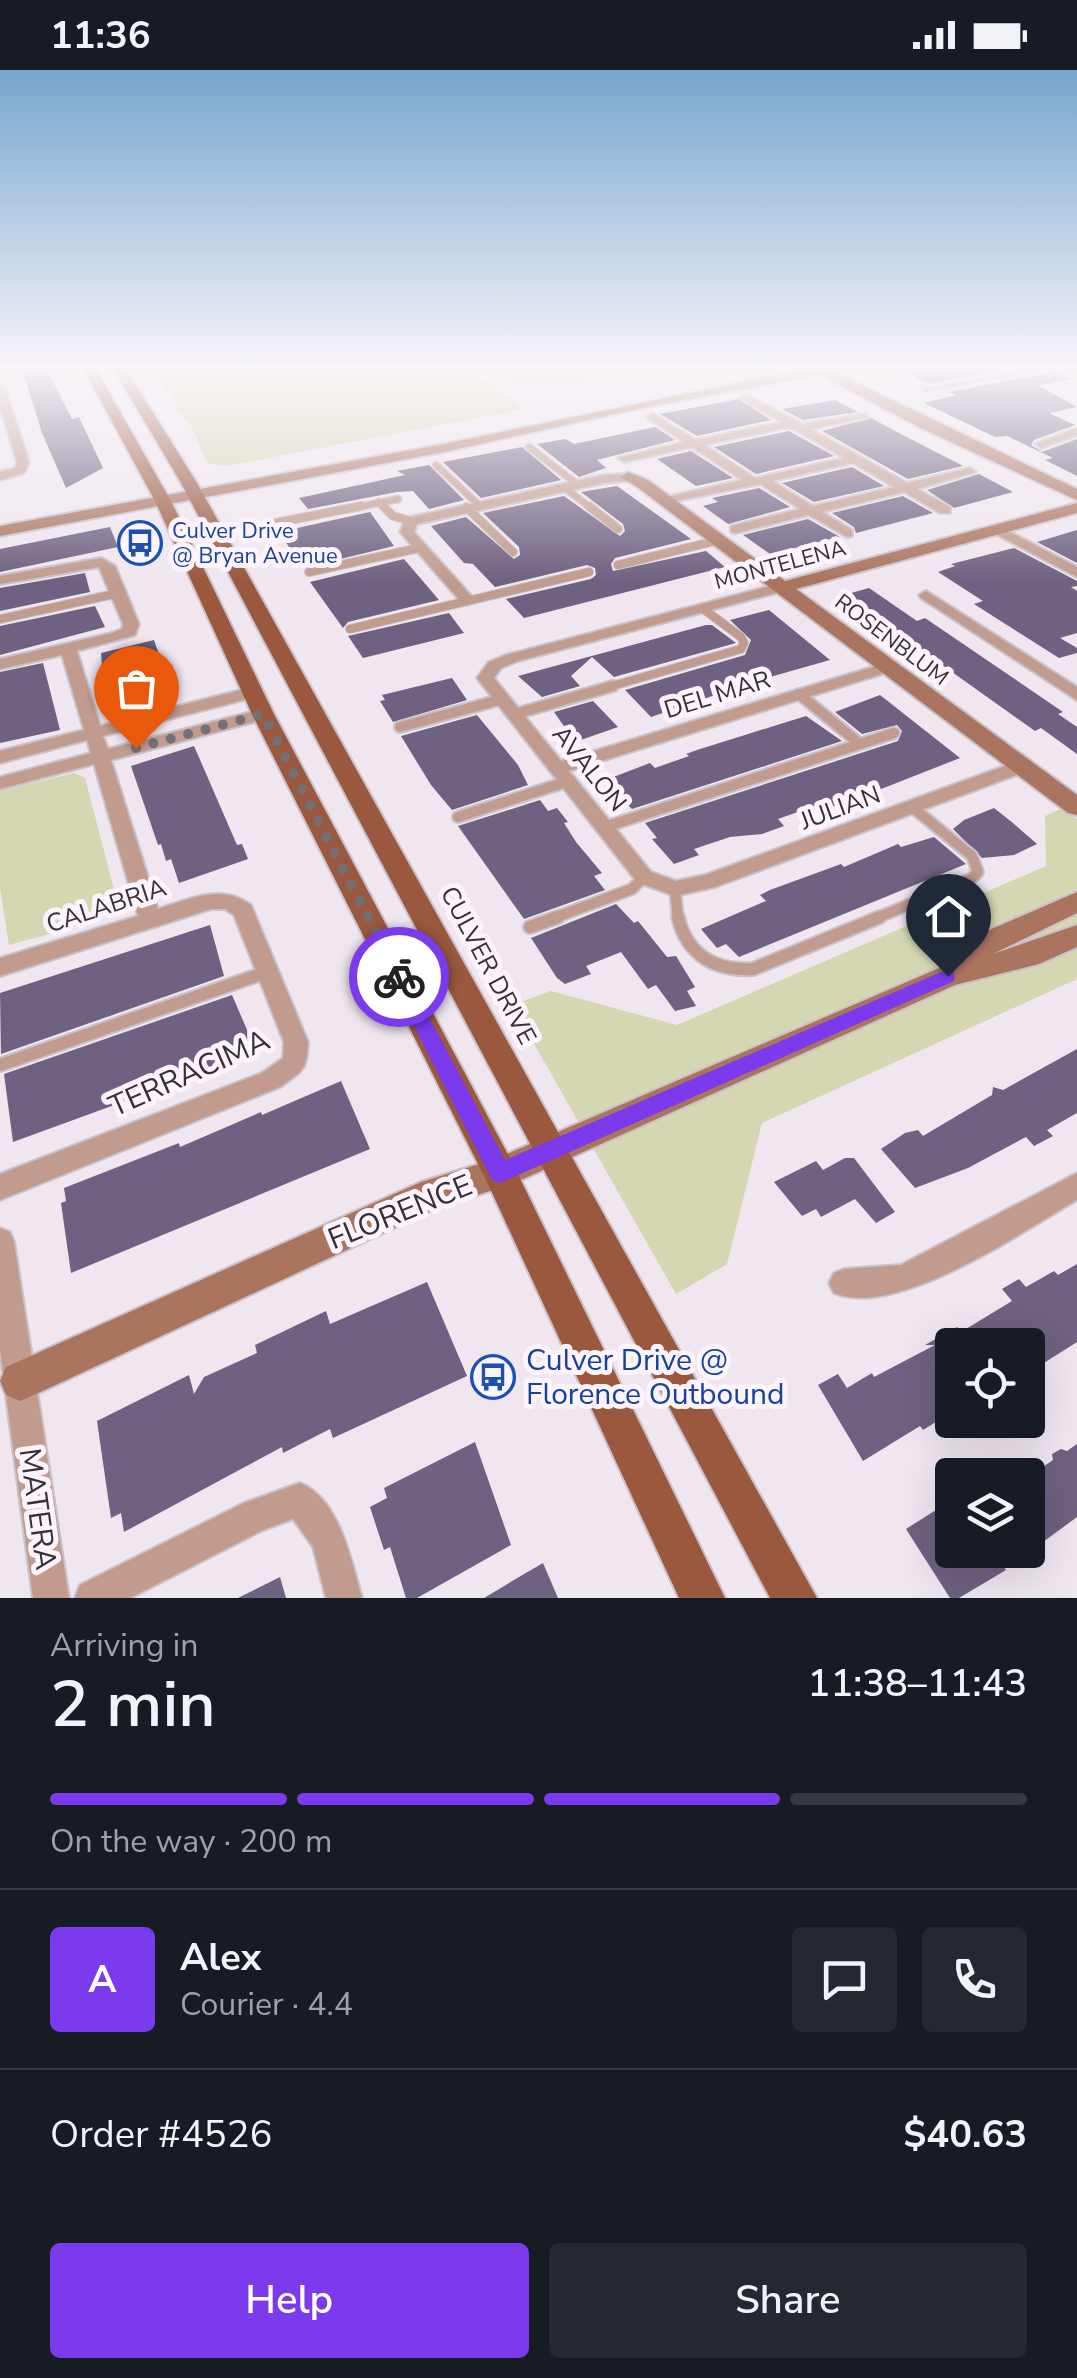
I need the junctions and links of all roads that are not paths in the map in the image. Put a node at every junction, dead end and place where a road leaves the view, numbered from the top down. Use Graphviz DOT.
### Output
graph roads {
  1 [pos="14,439"];
  2 [pos="128,439"];
  3 [pos="162,439"];
  4 [pos="435,439"];
  5 [pos="454,439"];
  6 [pos="686,439"];
  7 [pos="720,439"];
  8 [pos="820,439"];
  9 [pos="947,439"];
  10 [pos="957,439"];
  11 [pos="1054,439"];
  12 [pos="693,444"];
  13 [pos="1041,444"];
  14 [pos="529,447"];
  15 [pos="854,459"];
  16 [pos="436,465"];
  17 [pos="626,468"];
  18 [pos="970,472"];
  19 [pos="0,476"];
  20 [pos="757,481"];
  21 [pos="570,486"];
  22 [pos="906,488"];
  23 [pos="192,489"];
  24 [pos="159,495"];
  25 [pos="1077,495"];
  26 [pos="398,498"];
  27 [pos="667,501"];
  28 [pos="378,502"];
  29 [pos="472,506"];
  30 [pos="1077,508"];
  31 [pos="946,510"];
  32 [pos="812,511"];
  33 [pos="0,519"];
  34 [pos="409,522"];
  35 [pos="275,523"];
  36 [pos="996,529"];
  37 [pos="618,530"];
  38 [pos="0,532"];
  39 [pos="847,534"];
  40 [pos="727,535"];
  41 [pos="420,548"];
  42 [pos="513,552"];
  43 [pos="618,564"];
  44 [pos="309,572"];
  45 [pos="589,572"];
  46 [pos="1077,573"];
  47 [pos="0,580"];
  48 [pos="782,588"];
  49 [pos="118,593"];
  50 [pos="926,595"];
  51 [pos="467,600"];
  52 [pos="702,608"];
  53 [pos="0,619"];
  54 [pos="350,630"];
  55 [pos="68,648"];
  56 [pos="0,664"];
  57 [pos="496,665"];
  58 [pos="889,667"];
  59 [pos="799,694"];
  60 [pos="1077,695"];
  61 [pos="258,703"];
  62 [pos="509,707"];
  63 [pos="400,727"];
  64 [pos="894,732"];
  65 [pos="94,733"];
  66 [pos="860,744"];
  67 [pos="101,756"];
  68 [pos="0,757"];
  69 [pos="1020,767"];
  70 [pos="564,774"];
  71 [pos="0,783"];
  72 [pos="912,807"];
  73 [pos="1077,807"];
  74 [pos="458,817"];
  75 [pos="605,827"];
  76 [pos="644,877"];
  77 [pos="675,889"];
  78 [pos="230,901"];
  79 [pos="1077,902"];
  80 [pos="150,920"];
  81 [pos="530,927"];
  82 [pos="1077,934"];
  83 [pos="0,968"];
  84 [pos="268,972"];
  85 [pos="948,976"];
  86 [pos="0,1065"];
  87 [pos="548,1151"];
  88 [pos="500,1173"];
  89 [pos="1077,1186"];
  90 [pos="0,1187"];
  91 [pos="0,1242"];
  92 [pos="844,1283"];
  93 [pos="20,1381"];
  94 [pos="51,1598"];
  95 [pos="94,1598"];
  96 [pos="344,1598"];
  97 [pos="702,1598"];
  98 [pos="794,1598"];
  1 -- 19 [label="street"];
  2 -- 24 [label="main road"];
  3 -- 23 [label="main road, CULVER DRIVE"];
  4 -- 23 [label="street"];
  5 -- 23 [label="street"];
  6 -- 12 [label="street"];
  7 -- 12 [label="street"];
  8 -- 15 [label="street"];
  9 -- 30 [label="street"];
  10 -- 25 [label="street"];
  11 -- 13 [label="street"];
  12 -- 17 [label="street"];
  12 -- 20 [label="street"];
  14 -- 21 [label="lane"];
  15 -- 20 [label="street"];
  15 -- 22 [label="street"];
  16 -- 29 [label="lane"];
  17 -- 21 [label="street"];
  17 -- 27 [label="street, ROSENBLUM"];
  18 -- 22 [label="street"];
  20 -- 27 [label="street"];
  20 -- 32 [label="street"];
  21 -- 29 [label="street"];
  21 -- 37 [label="lane"];
  22 -- 31 [label="street"];
  22 -- 32 [label="street"];
  23 -- 24 [label="street"];
  23 -- 87 [label="main road, CULVER DRIVE"];
  24 -- 33 [label="street"];
  24 -- 38 [label="street"];
  24 -- 61 [label="main road"];
  26 -- 28 [label="lane"];
  27 -- 40 [label="street, ROSENBLUM"];
  28 -- 34 [label="lane"];
  28 -- 35 [label="lane"];
  29 -- 34 [label="street"];
  29 -- 42 [label="lane"];
  30 -- 36 [label="street, MONTELENA"];
  32 -- 39 [label="street"];
  32 -- 40 [label="street"];
  34 -- 41 [label="street"];
  36 -- 46 [label="street"];
  36 -- 48 [label="street, MONTELENA"];
  40 -- 43 [label="lane"];
  40 -- 48 [label="street, ROSENBLUM"];
  41 -- 44 [label="lane"];
  41 -- 51 [label="street"];
  45 -- 51 [label="lane"];
  47 -- 49 [label="street"];
  48 -- 52 [label="street, MONTELENA"];
  48 -- 58 [label="street, ROSENBLUM"];
  49 -- 53 [label="lane"];
  49 -- 55 [label="street"];
  50 -- 60 [label="street"];
  51 -- 54 [label="lane"];
  52 -- 57 [label="street, MONTELENA"];
  52 -- 62 [label="lane"];
  55 -- 56 [label="street"];
  55 -- 65 [label="street"];
  57 -- 62 [label="street, AVALON"];
  58 -- 59 [label="street, DEL MAR"];
  58 -- 69 [label="street, ROSENBLUM"];
  59 -- 66 [label="lane"];
  59 -- 70 [label="street, DEL MAR"];
  61 -- 65 [label="street"];
  61 -- 67 [label="street"];
  61 -- 88 [label="main road"];
  62 -- 63 [label="lane"];
  62 -- 70 [label="street, AVALON"];
  64 -- 66 [label="lane"];
  65 -- 67 [label="street"];
  65 -- 68 [label="street"];
  66 -- 75 [label="lane"];
  67 -- 71 [label="street"];
  67 -- 80 [label="street"];
  69 -- 72 [label="street, JULIAN"];
  69 -- 73 [label="street, ROSENBLUM"];
  70 -- 74 [label="lane"];
  70 -- 75 [label="street, AVALON"];
  72 -- 77 [label="street, JULIAN"];
  72 -- 77 [label="lane"];
  75 -- 76 [label="street, AVALON"];
  76 -- 77 [label="street"];
  76 -- 81 [label="lane"];
  78 -- 80 [label="street, CALABRIA"];
  78 -- 84 [label="street, TERRACIMA"];
  79 -- 85 [label="street, FLORENCE"];
  80 -- 83 [label="street, CALABRIA"];
  82 -- 85 [label="street, FLORENCE"];
  84 -- 86 [label="lane"];
  84 -- 90 [label="street, TERRACIMA"];
  85 -- 87 [label="street, FLORENCE"];
  87 -- 88 [label="street, FLORENCE"];
  87 -- 98 [label="main road, CULVER DRIVE"];
  88 -- 93 [label="street, FLORENCE"];
  88 -- 97 [label="main road"];
  89 -- 92 [label="street"];
  91 -- 93 [label="street, MATERA"];
  93 -- 94 [label="street, MATERA"];
  95 -- 96 [label="street"];
}
